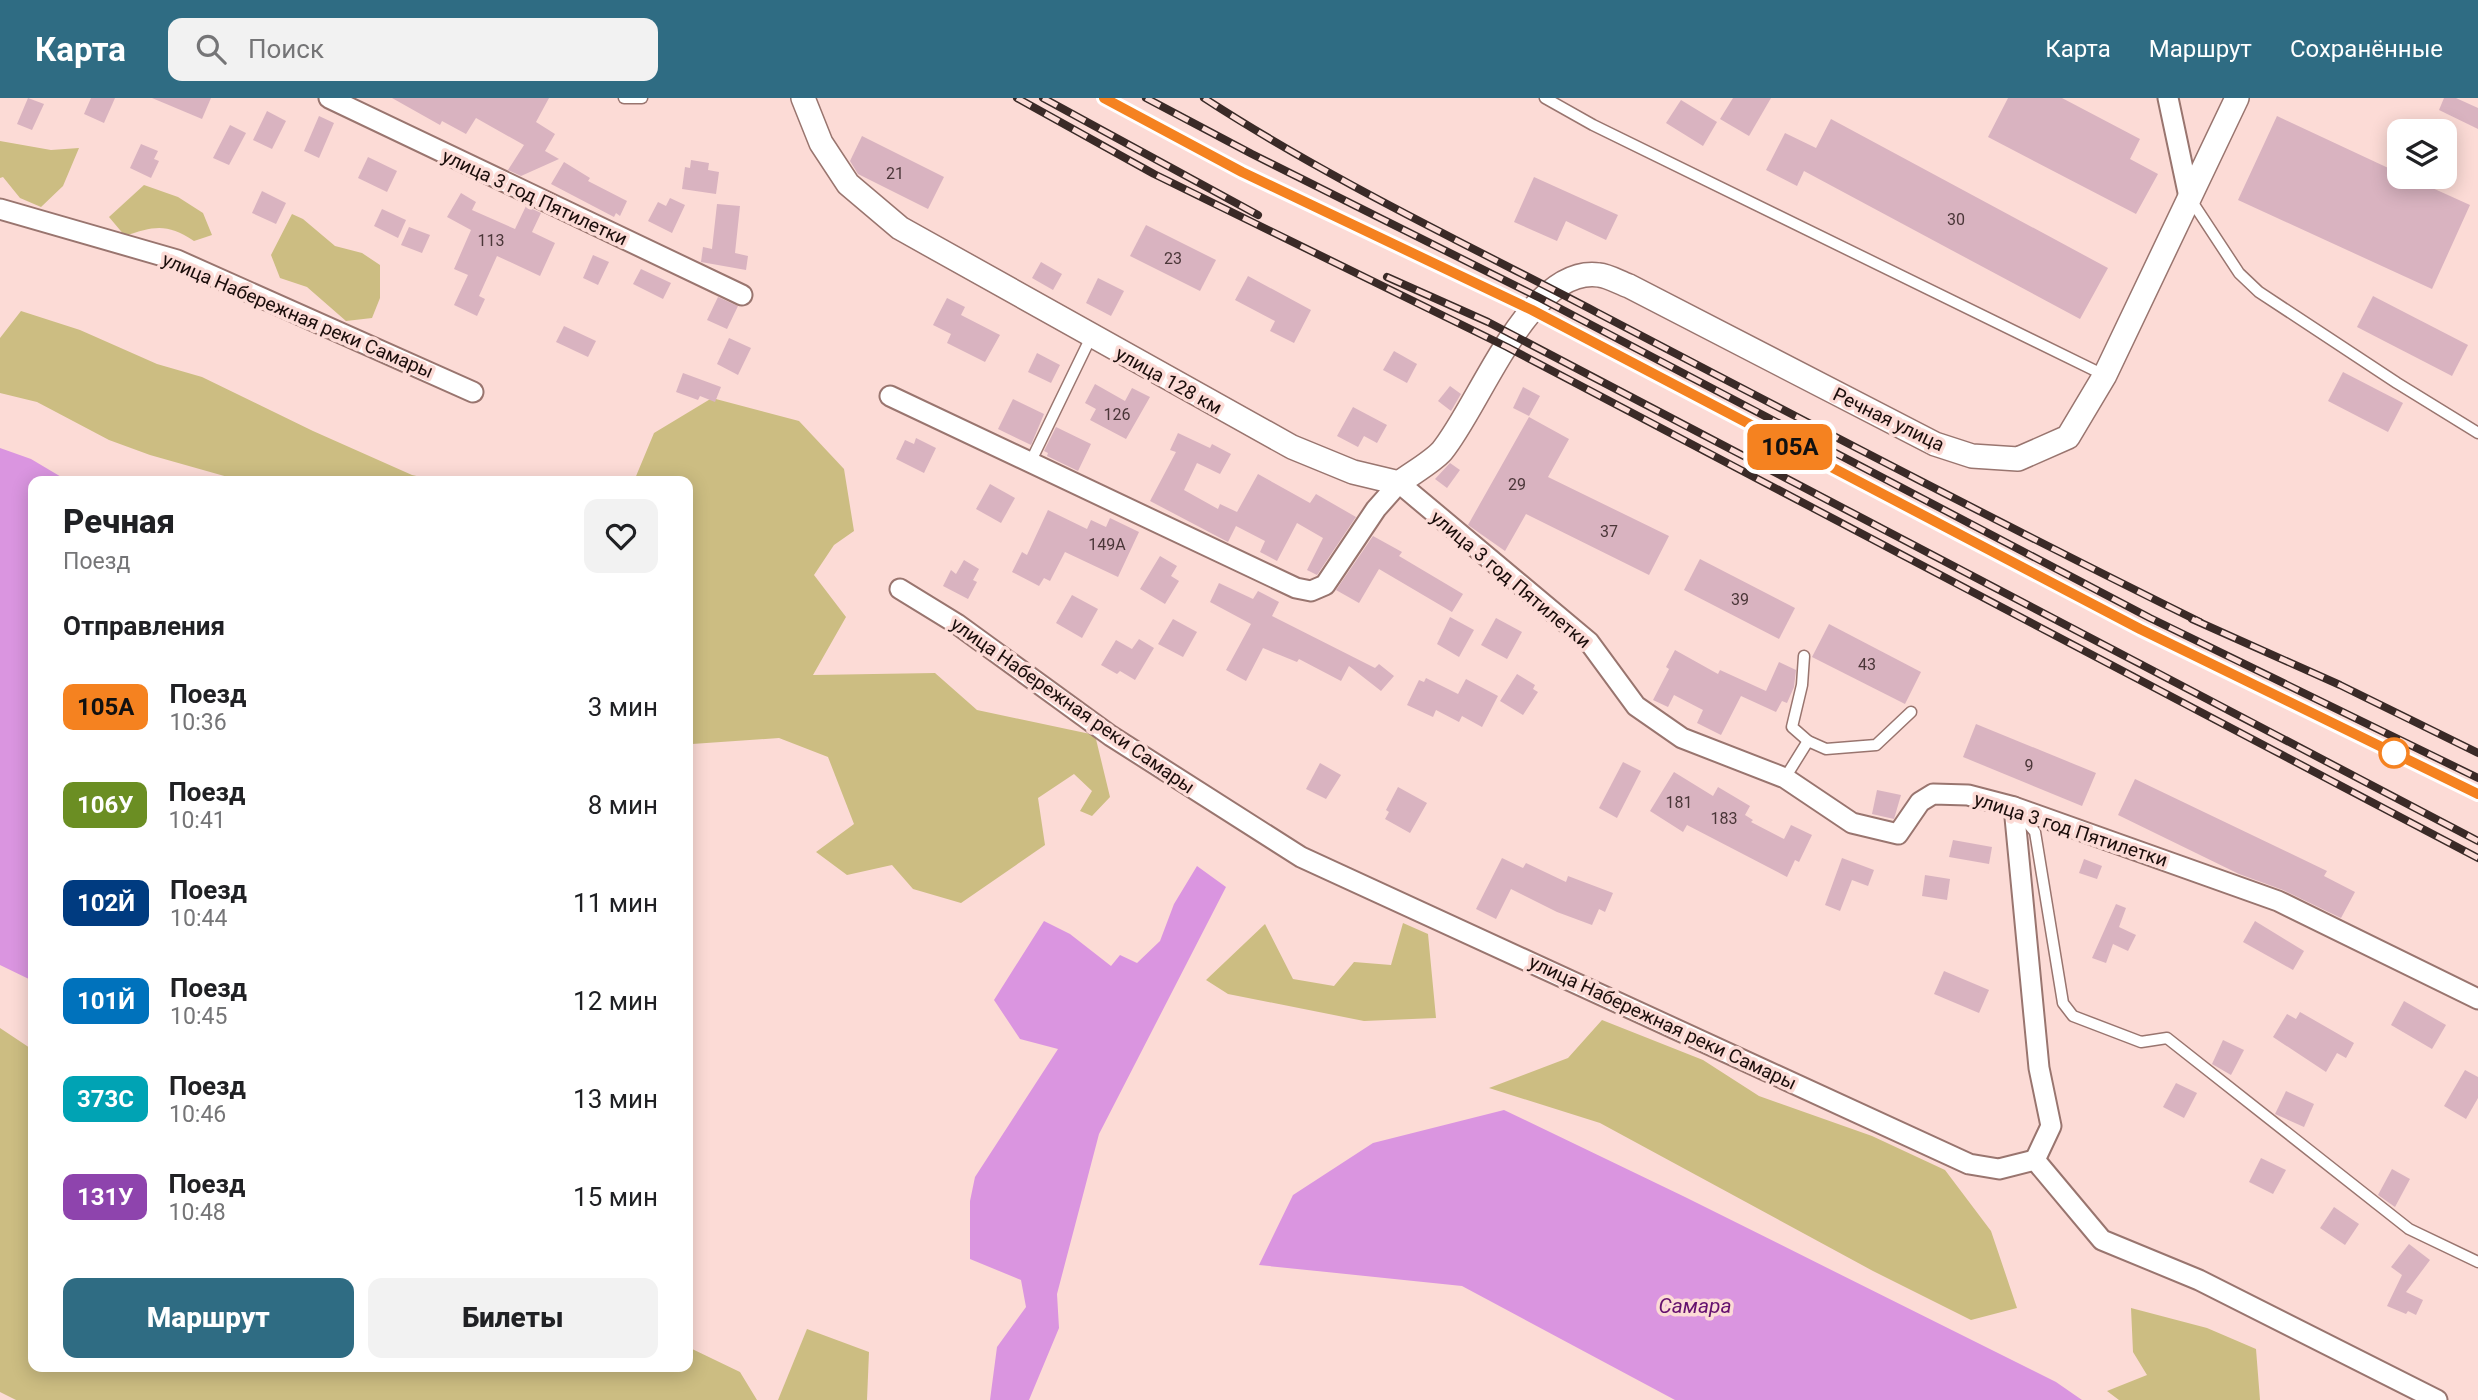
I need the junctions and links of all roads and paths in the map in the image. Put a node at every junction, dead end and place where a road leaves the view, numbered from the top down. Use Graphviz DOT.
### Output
graph roads {
  1 [pos="329,98"];
  2 [pos="624,98"];
  3 [pos="642,98"];
  4 [pos="803,98"];
  5 [pos="1545,98"];
  6 [pos="2168,98"];
  7 [pos="2237,98"];
  8 [pos="2189,197"];
  9 [pos="0,209"];
  10 [pos="742,295"];
  11 [pos="1091,337"];
  12 [pos="2105,376"];
  13 [pos="473,392"];
  14 [pos="890,396"];
  15 [pos="2478,433"];
  16 [pos="1030,463"];
  17 [pos="1399,483"];
  18 [pos="901,589"];
  19 [pos="1804,656"];
  20 [pos="1911,712"];
  21 [pos="1808,741"];
  22 [pos="1785,778"];
  23 [pos="2014,807"];
  24 [pos="2478,999"];
  25 [pos="2035,1160"];
  26 [pos="2478,1262"];
  27 [pos="2437,1400"];
  1 -- 10 [label="street, улица 3 год Пятилетки"];
  2 -- 3 [label="lane"];
  4 -- 11 [label="street, улица 128 км"];
  5 -- 12 [label="lane"];
  6 -- 8 [label="street"];
  7 -- 8 [label="street, Речная улица"];
  8 -- 12 [label="street, Речная улица"];
  8 -- 15 [label="lane"];
  9 -- 13 [label="street, улица Набережная реки Самары"];
  11 -- 16 [label="lane"];
  11 -- 17 [label="street, улица 128 км"];
  12 -- 17 [label="street, Речная улица"];
  14 -- 16 [label="street"];
  16 -- 17 [label="street"];
  17 -- 22 [label="street, улица 3 год Пятилетки"];
  18 -- 25 [label="street, улица Набережная реки Самары"];
  19 -- 21 [label="lane"];
  20 -- 21 [label="lane"];
  21 -- 22 [label="lane"];
  22 -- 23 [label="street, улица 3 год Пятилетки"];
  23 -- 24 [label="street, улица 3 год Пятилетки"];
  23 -- 25 [label="street"];
  23 -- 26 [label="lane"];
  25 -- 27 [label="street"];
}
